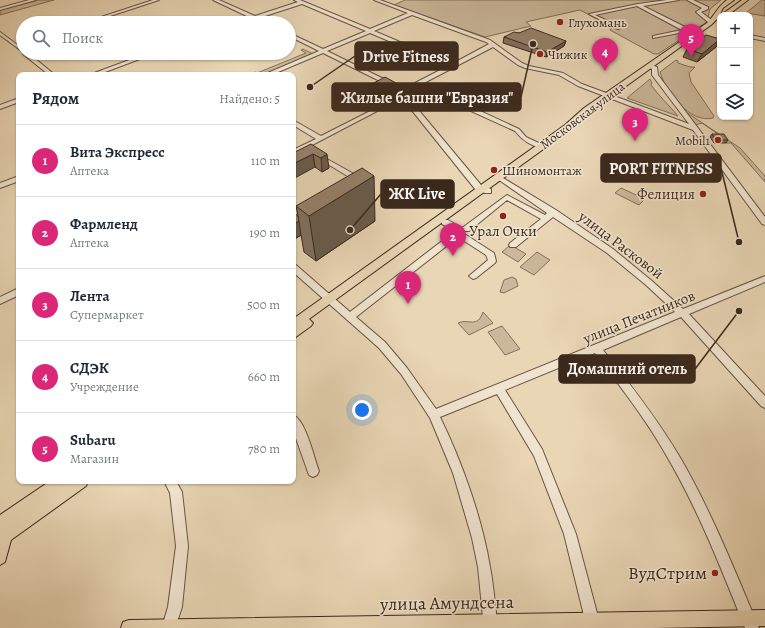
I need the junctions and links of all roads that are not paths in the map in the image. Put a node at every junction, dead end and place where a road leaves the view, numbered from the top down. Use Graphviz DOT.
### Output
graph roads {
  1 [pos="34,0"];
  2 [pos="157,0"];
  3 [pos="216,0"];
  4 [pos="296,0"];
  5 [pos="308,0"];
  6 [pos="376,0"];
  7 [pos="676,0"];
  8 [pos="689,0"];
  9 [pos="731,0"];
  10 [pos="745,0"];
  11 [pos="302,2"];
  12 [pos="640,5"];
  13 [pos="0,9"];
  14 [pos="728,12"];
  15 [pos="412,13"];
  16 [pos="107,16"];
  17 [pos="251,16"];
  18 [pos="261,16"];
  19 [pos="717,21"];
  20 [pos="711,24"];
  21 [pos="618,28"];
  22 [pos="371,31"];
  23 [pos="0,33"];
  24 [pos="296,37"];
  25 [pos="655,37"];
  26 [pos="753,37"];
  27 [pos="765,40"];
  28 [pos="493,45"];
  29 [pos="16,46"];
  30 [pos="324,51"];
  31 [pos="34,60"];
  32 [pos="134,60"];
  33 [pos="453,66"];
  34 [pos="652,67"];
  35 [pos="48,72"];
  36 [pos="100,72"];
  37 [pos="273,72"];
  38 [pos="417,84"];
  39 [pos="403,93"];
  40 [pos="611,97"];
  41 [pos="16,101"];
  42 [pos="0,107"];
  43 [pos="296,124"];
  44 [pos="693,128"];
  45 [pos="321,139"];
  46 [pos="541,146"];
  47 [pos="304,147"];
  48 [pos="296,151"];
  49 [pos="16,179"];
  50 [pos="500,179"];
  51 [pos="362,181"];
  52 [pos="0,186"];
  53 [pos="486,190"];
  54 [pos="553,212"];
  55 [pos="546,219"];
  56 [pos="446,222"];
  57 [pos="765,222"];
  58 [pos="462,231"];
  59 [pos="513,245"];
  60 [pos="296,270"];
  61 [pos="473,276"];
  62 [pos="765,279"];
  63 [pos="16,293"];
  64 [pos="0,301"];
  65 [pos="331,302"];
  66 [pos="683,314"];
  67 [pos="350,317"];
  68 [pos="296,322"];
  69 [pos="296,331"];
  70 [pos="597,349"];
  71 [pos="499,390"];
  72 [pos="765,403"];
  73 [pos="434,415"];
  74 [pos="296,425"];
  75 [pos="313,471"];
  76 [pos="48,484"];
  77 [pos="59,484"];
  78 [pos="77,484"];
  79 [pos="172,484"];
  80 [pos="0,516"];
  81 [pos="2,533"];
  82 [pos="0,557"];
  83 [pos="765,618"];
  84 [pos="750,623"];
  85 [pos="593,624"];
  86 [pos="490,625"];
  87 [pos="169,627"];
  88 [pos="129,628"];
  1 -- 13 [label="street"];
  2 -- 16 [label="street"];
  3 -- 17 [label="street"];
  4 -- 11 [label="street"];
  5 -- 11 [label="street"];
  6 -- 15 [label="street"];
  7 -- 12 [label="street"];
  8 -- 20 [label="street"];
  9 -- 20 [label="main road, Московская улица"];
  10 -- 14 [label="main road"];
  11 -- 18 [label="street"];
  11 -- 22 [label="street"];
  12 -- 21 [label="street"];
  12 -- 25 [label="street"];
  15 -- 22 [label="street"];
  15 -- 28 [label="street"];
  19 -- 20 [label="main road, Московская улица"];
  20 -- 34 [label="main road, Московская улица"];
  22 -- 30 [label="street"];
  22 -- 33 [label="street"];
  23 -- 29 [label="street"];
  24 -- 30 [label="street"];
  26 -- 27 [label="street"];
  28 -- 33 [label="street"];
  28 -- 40 [label="street"];
  30 -- 37 [label="street"];
  30 -- 39 [label="street"];
  31 -- 35 [label="street"];
  32 -- 36 [label="street"];
  33 -- 38 [label="street"];
  34 -- 40 [label="main road, Московская улица"];
  34 -- 44 [label="street"];
  38 -- 39 [label="street"];
  38 -- 46 [label="street"];
  39 -- 45 [label="street"];
  39 -- 53 [label="street"];
  40 -- 44 [label="street"];
  40 -- 46 [label="main road, Московская улица"];
  40 -- 50 [label="main road, Московская улица"];
  41 -- 42 [label="street"];
  43 -- 45 [label="street"];
  44 -- 57 [label="street"];
  45 -- 47 [label="street"];
  46 -- 50 [label="main road, Московская улица"];
  47 -- 48 [label="street"];
  47 -- 51 [label="street"];
  49 -- 52 [label="street"];
  50 -- 53 [label="main road, Московская улица"];
  50 -- 54 [label="street, улица Расковой"];
  53 -- 56 [label="main road, Московская улица"];
  53 -- 65 [label="main road, Московская улица"];
  54 -- 55 [label="street"];
  54 -- 66 [label="street, улица Расковой"];
  55 -- 58 [label="street"];
  55 -- 59 [label="street"];
  56 -- 58 [label="street"];
  56 -- 65 [label="main road, Московская улица"];
  58 -- 61 [label="street"];
  58 -- 67 [label="street"];
  60 -- 65 [label="street"];
  62 -- 66 [label="street, улица Печатников"];
  63 -- 64 [label="street"];
  65 -- 67 [label="street"];
  65 -- 68 [label="main road, Московская улица"];
  65 -- 69 [label="main road, Московская улица"];
  66 -- 70 [label="street, улица Печатников"];
  66 -- 72 [label="street, улица Расковой"];
  67 -- 73 [label="street"];
  70 -- 71 [label="street, улица Печатников"];
  70 -- 84 [label="street"];
  71 -- 73 [label="street, улица Печатников"];
  71 -- 85 [label="street"];
  73 -- 86 [label="street"];
  74 -- 75 [label="street"];
  76 -- 80 [label="main road"];
  77 -- 81 [label="main road"];
  78 -- 81 [label="main road"];
  79 -- 87 [label="street"];
  81 -- 82 [label="main road"];
  83 -- 84 [label="main road, улица Амундсена"];
  84 -- 85 [label="main road, улица Амундсена"];
  85 -- 86 [label="main road, улица Амундсена"];
  86 -- 87 [label="main road, улица Амундсена"];
  87 -- 88 [label="main road, улица Амундсена"];
}
